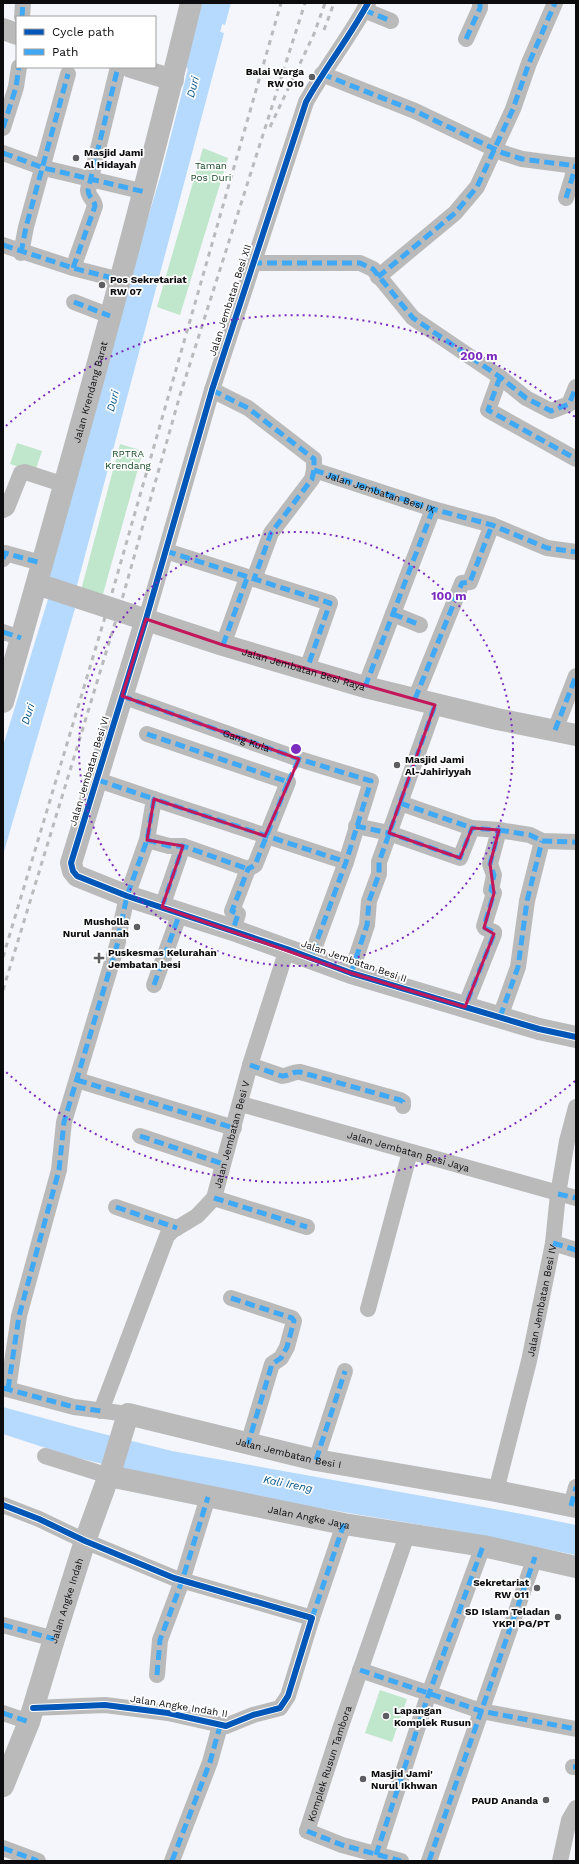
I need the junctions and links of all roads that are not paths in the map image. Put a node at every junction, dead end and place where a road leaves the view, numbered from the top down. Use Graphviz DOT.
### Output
graph roads {
  1 [pos="23,3"];
  2 [pos="191,3"];
  3 [pos="480,3"];
  4 [pos="555,3"];
  5 [pos="366,7"];
  6 [pos="22,16"];
  7 [pos="391,21"];
  8 [pos="3,29"];
  9 [pos="16,34"];
  10 [pos="466,39"];
  11 [pos="19,68"];
  12 [pos="118,68"];
  13 [pos="134,68"];
  14 [pos="68,74"];
  15 [pos="322,74"];
  16 [pos="173,80"];
  17 [pos="3,128"];
  18 [pos="495,148"];
  19 [pos="3,153"];
  20 [pos="576,166"];
  21 [pos="44,168"];
  22 [pos="91,178"];
  23 [pos="144,192"];
  24 [pos="566,198"];
  25 [pos="3,245"];
  26 [pos="21,253"];
  27 [pos="252,264"];
  28 [pos="73,268"];
  29 [pos="378,277"];
  30 [pos="120,280"];
  31 [pos="74,302"];
  32 [pos="110,316"];
  33 [pos="500,377"];
  34 [pos="576,387"];
  35 [pos="212,390"];
  36 [pos="576,459"];
  37 [pos="314,470"];
  38 [pos="65,485"];
  39 [pos="433,509"];
  40 [pos="3,510"];
  41 [pos="492,525"];
  42 [pos="166,551"];
  43 [pos="576,552"];
  44 [pos="3,560"];
  45 [pos="41,563"];
  46 [pos="250,579"];
  47 [pos="41,585"];
  48 [pos="393,614"];
  49 [pos="146,619"];
  50 [pos="420,625"];
  51 [pos="12,635"];
  52 [pos="224,645"];
  53 [pos="307,668"];
  54 [pos="576,676"];
  55 [pos="365,687"];
  56 [pos="122,696"];
  57 [pos="3,702"];
  58 [pos="425,702"];
  59 [pos="555,730"];
  60 [pos="147,734"];
  61 [pos="576,735"];
  62 [pos="299,759"];
  63 [pos="98,780"];
  64 [pos="288,782"];
  65 [pos="154,799"];
  66 [pos="400,803"];
  67 [pos="356,826"];
  68 [pos="472,828"];
  69 [pos="499,830"];
  70 [pos="389,833"];
  71 [pos="265,836"];
  72 [pos="147,840"];
  73 [pos="542,841"];
  74 [pos="576,842"];
  75 [pos="182,846"];
  76 [pos="346,862"];
  77 [pos="248,869"];
  78 [pos="127,896"];
  79 [pos="171,910"];
  80 [pos="233,930"];
  81 [pos="287,949"];
  82 [pos="311,958"];
  83 [pos="351,973"];
  84 [pos="154,985"];
  85 [pos="465,1007"];
  86 [pos="500,1018"];
  87 [pos="576,1037"];
  88 [pos="250,1065"];
  89 [pos="77,1080"];
  90 [pos="241,1104"];
  91 [pos="403,1106"];
  92 [pos="576,1108"];
  93 [pos="234,1128"];
  94 [pos="140,1136"];
  95 [pos="410,1152"];
  96 [pos="223,1164"];
  97 [pos="558,1194"];
  98 [pos="214,1198"];
  99 [pos="576,1198"];
  100 [pos="116,1207"];
  101 [pos="307,1227"];
  102 [pos="177,1228"];
  103 [pos="553,1243"];
  104 [pos="576,1250"];
  105 [pos="231,1298"];
  106 [pos="368,1309"];
  107 [pos="345,1371"];
  108 [pos="5,1389"];
  109 [pos="101,1411"];
  110 [pos="126,1419"];
  111 [pos="248,1444"];
  112 [pos="45,1456"];
  113 [pos="316,1460"];
  114 [pos="111,1472"];
  115 [pos="496,1491"];
  116 [pos="208,1497"];
  117 [pos="574,1500"];
  118 [pos="3,1505"];
  119 [pos="344,1524"];
  120 [pos="407,1535"];
  121 [pos="85,1541"];
  122 [pos="483,1546"];
  123 [pos="535,1557"];
  124 [pos="576,1567"];
  125 [pos="182,1581"];
  126 [pos="312,1618"];
  127 [pos="3,1625"];
  128 [pos="54,1638"];
  129 [pos="360,1670"];
  130 [pos="157,1675"];
  131 [pos="429,1694"];
  132 [pos="481,1711"];
  133 [pos="3,1713"];
  134 [pos="31,1715"];
  135 [pos="220,1726"];
  136 [pos="576,1729"];
  137 [pos="4,1785"];
  138 [pos="575,1809"];
  139 [pos="3,1848"];
  140 [pos="376,1855"];
  141 [pos="38,1861"];
  142 [pos="172,1861"];
  143 [pos="401,1861"];
  144 [pos="429,1861"];
  145 [pos="560,1861"];
  1 -- 6 [label="street"];
  2 -- 16 [label="street, Jalan Krendang Barat"];
  3 -- 10 [label="street"];
  4 -- 18 [label="street"];
  5 -- 7 [label="street"];
  5 -- 15 [label="street, Jalan Jembatan Besi XII"];
  8 -- 9 [label="street"];
  11 -- 17 [label="street"];
  12 -- 22 [label="street"];
  13 -- 16 [label="street"];
  14 -- 21 [label="street"];
  15 -- 18 [label="street"];
  15 -- 27 [label="street, Jalan Jembatan Besi XII"];
  16 -- 23 [label="street, Jalan Krendang Barat"];
  18 -- 20 [label="street"];
  18 -- 29 [label="street"];
  19 -- 21 [label="street"];
  20 -- 24 [label="street"];
  21 -- 22 [label="street"];
  21 -- 26 [label="street"];
  22 -- 23 [label="street"];
  22 -- 28 [label="street"];
  23 -- 30 [label="street, Jalan Krendang Barat"];
  25 -- 26 [label="street"];
  26 -- 28 [label="street"];
  27 -- 29 [label="street"];
  27 -- 35 [label="street, Jalan Jembatan Besi XII"];
  28 -- 30 [label="street"];
  29 -- 33 [label="street"];
  30 -- 32 [label="street, Jalan Krendang Barat"];
  31 -- 32 [label="street"];
  32 -- 38 [label="street, Jalan Krendang Barat"];
  33 -- 34 [label="street"];
  33 -- 36 [label="street"];
  35 -- 37 [label="street, Jalan Jembatan Besi IX"];
  35 -- 42 [label="street, Jalan Jembatan Besi XII"];
  37 -- 39 [label="street, Jalan Jembatan Besi IX"];
  37 -- 46 [label="street"];
  38 -- 40 [label="street"];
  38 -- 45 [label="street, Jalan Krendang Barat"];
  39 -- 41 [label="street, Jalan Jembatan Besi IX"];
  39 -- 48 [label="street"];
  41 -- 43 [label="street, Jalan Jembatan Besi IX"];
  41 -- 58 [label="street"];
  42 -- 46 [label="street"];
  42 -- 49 [label="street, Jalan Jembatan Besi XII"];
  44 -- 45 [label="street"];
  45 -- 47 [label="street, Jalan Krendang Barat"];
  46 -- 52 [label="street"];
  46 -- 53 [label="street"];
  47 -- 49 [label="street, Jalan Jembatan Besi Raya"];
  47 -- 51 [label="street, Jalan Krendang Barat"];
  48 -- 50 [label="street"];
  48 -- 55 [label="street"];
  49 -- 52 [label="street, Jalan Jembatan Besi Raya"];
  49 -- 56 [label="street, Jalan Jembatan Besi VI"];
  51 -- 57 [label="street, Jalan Krendang Barat"];
  52 -- 53 [label="street, Jalan Jembatan Besi Raya"];
  53 -- 55 [label="street, Jalan Jembatan Besi Raya"];
  54 -- 59 [label="street"];
  55 -- 58 [label="street, Jalan Jembatan Besi Raya"];
  56 -- 62 [label="street, Gang Kula"];
  56 -- 63 [label="street, Jalan Jembatan Besi VI"];
  58 -- 59 [label="street, Jalan Jembatan Besi Raya"];
  58 -- 66 [label="street"];
  59 -- 61 [label="street, Jalan Jembatan Besi Raya"];
  60 -- 64 [label="street"];
  62 -- 64 [label="street"];
  62 -- 67 [label="street, Gang Kula"];
  63 -- 65 [label="street"];
  63 -- 78 [label="street, Jalan Jembatan Besi VI"];
  64 -- 71 [label="street"];
  65 -- 71 [label="street"];
  65 -- 72 [label="street"];
  66 -- 68 [label="street"];
  66 -- 70 [label="street"];
  67 -- 70 [label="street"];
  67 -- 76 [label="street"];
  68 -- 69 [label="street"];
  68 -- 70 [label="street"];
  69 -- 73 [label="street"];
  69 -- 85 [label="street"];
  70 -- 83 [label="street"];
  71 -- 76 [label="street"];
  71 -- 77 [label="street"];
  72 -- 75 [label="street"];
  72 -- 78 [label="street"];
  73 -- 74 [label="street"];
  73 -- 86 [label="street"];
  75 -- 77 [label="street"];
  75 -- 79 [label="street"];
  76 -- 82 [label="street"];
  77 -- 80 [label="street"];
  78 -- 79 [label="street, Jalan Jembatan Besi II"];
  78 -- 89 [label="street"];
  79 -- 80 [label="street, Jalan Jembatan Besi II"];
  79 -- 84 [label="street"];
  80 -- 81 [label="street, Jalan Jembatan Besi II"];
  81 -- 82 [label="street, Jalan Jembatan Besi II"];
  81 -- 88 [label="street, Jalan Jembatan Besi V"];
  82 -- 83 [label="street, Jalan Jembatan Besi II"];
  83 -- 85 [label="street, Jalan Jembatan Besi II"];
  85 -- 86 [label="street, Jalan Jembatan Besi II"];
  86 -- 87 [label="street, Jalan Jembatan Besi II"];
  88 -- 90 [label="street, Jalan Jembatan Besi V"];
  88 -- 91 [label="street"];
  89 -- 93 [label="street"];
  89 -- 108 [label="street"];
  90 -- 93 [label="street, Jalan Jembatan Besi V"];
  90 -- 95 [label="street, Jalan Jembatan Besi Jaya"];
  92 -- 97 [label="street, Jalan Jembatan Besi IV"];
  93 -- 96 [label="street, Jalan Jembatan Besi V"];
  94 -- 96 [label="street"];
  95 -- 97 [label="street, Jalan Jembatan Besi Jaya"];
  95 -- 106 [label="street"];
  96 -- 98 [label="street, Jalan Jembatan Besi V"];
  97 -- 99 [label="street, Jalan Jembatan Besi Jaya"];
  97 -- 103 [label="street, Jalan Jembatan Besi IV"];
  98 -- 101 [label="street"];
  98 -- 102 [label="street, Jalan Jembatan Besi V"];
  100 -- 102 [label="street"];
  102 -- 109 [label="street, Jalan Jembatan Besi V"];
  103 -- 104 [label="street"];
  103 -- 115 [label="street, Jalan Jembatan Besi IV"];
  105 -- 111 [label="street"];
  107 -- 113 [label="street"];
  108 -- 109 [label="street, Jalan Jembatan Besi I"];
  109 -- 110 [label="street, Jalan Jembatan Besi I"];
  110 -- 111 [label="street, Jalan Jembatan Besi I"];
  110 -- 114 [label="street, Jalan Angke Indah"];
  111 -- 113 [label="street, Jalan Jembatan Besi I"];
  112 -- 114 [label="street, Jalan Angke Jaya"];
  113 -- 115 [label="street, Jalan Jembatan Besi I"];
  114 -- 116 [label="street, Jalan Angke Jaya"];
  114 -- 121 [label="street, Jalan Angke Indah"];
  115 -- 117 [label="street, Jalan Jembatan Besi I"];
  116 -- 119 [label="street, Jalan Angke Jaya"];
  116 -- 125 [label="street"];
  118 -- 121 [label="street"];
  119 -- 120 [label="street, Jalan Angke Jaya"];
  119 -- 126 [label="street"];
  120 -- 122 [label="street, Jalan Angke Jaya"];
  120 -- 129 [label="street, Komplek Rusun Tambora"];
  121 -- 125 [label="street"];
  121 -- 128 [label="street, Jalan Angke Indah"];
  122 -- 123 [label="street, Jalan Angke Jaya"];
  122 -- 131 [label="street"];
  123 -- 124 [label="street, Jalan Angke Jaya"];
  123 -- 132 [label="street"];
  125 -- 126 [label="street"];
  125 -- 130 [label="street"];
  126 -- 135 [label="street, Jalan Angke Indah II"];
  127 -- 128 [label="street"];
  128 -- 134 [label="street, Jalan Angke Indah"];
  129 -- 131 [label="street"];
  129 -- 140 [label="street, Komplek Rusun Tambora"];
  131 -- 132 [label="street"];
  131 -- 140 [label="street"];
  132 -- 136 [label="street"];
  132 -- 144 [label="street"];
  133 -- 134 [label="street"];
  134 -- 135 [label="street, Jalan Angke Indah II"];
  134 -- 137 [label="street, Jalan Angke Indah"];
  135 -- 142 [label="street"];
  138 -- 145 [label="street"];
  139 -- 141 [label="street"];
  140 -- 143 [label="street, Komplek Rusun Tambora"];
}
